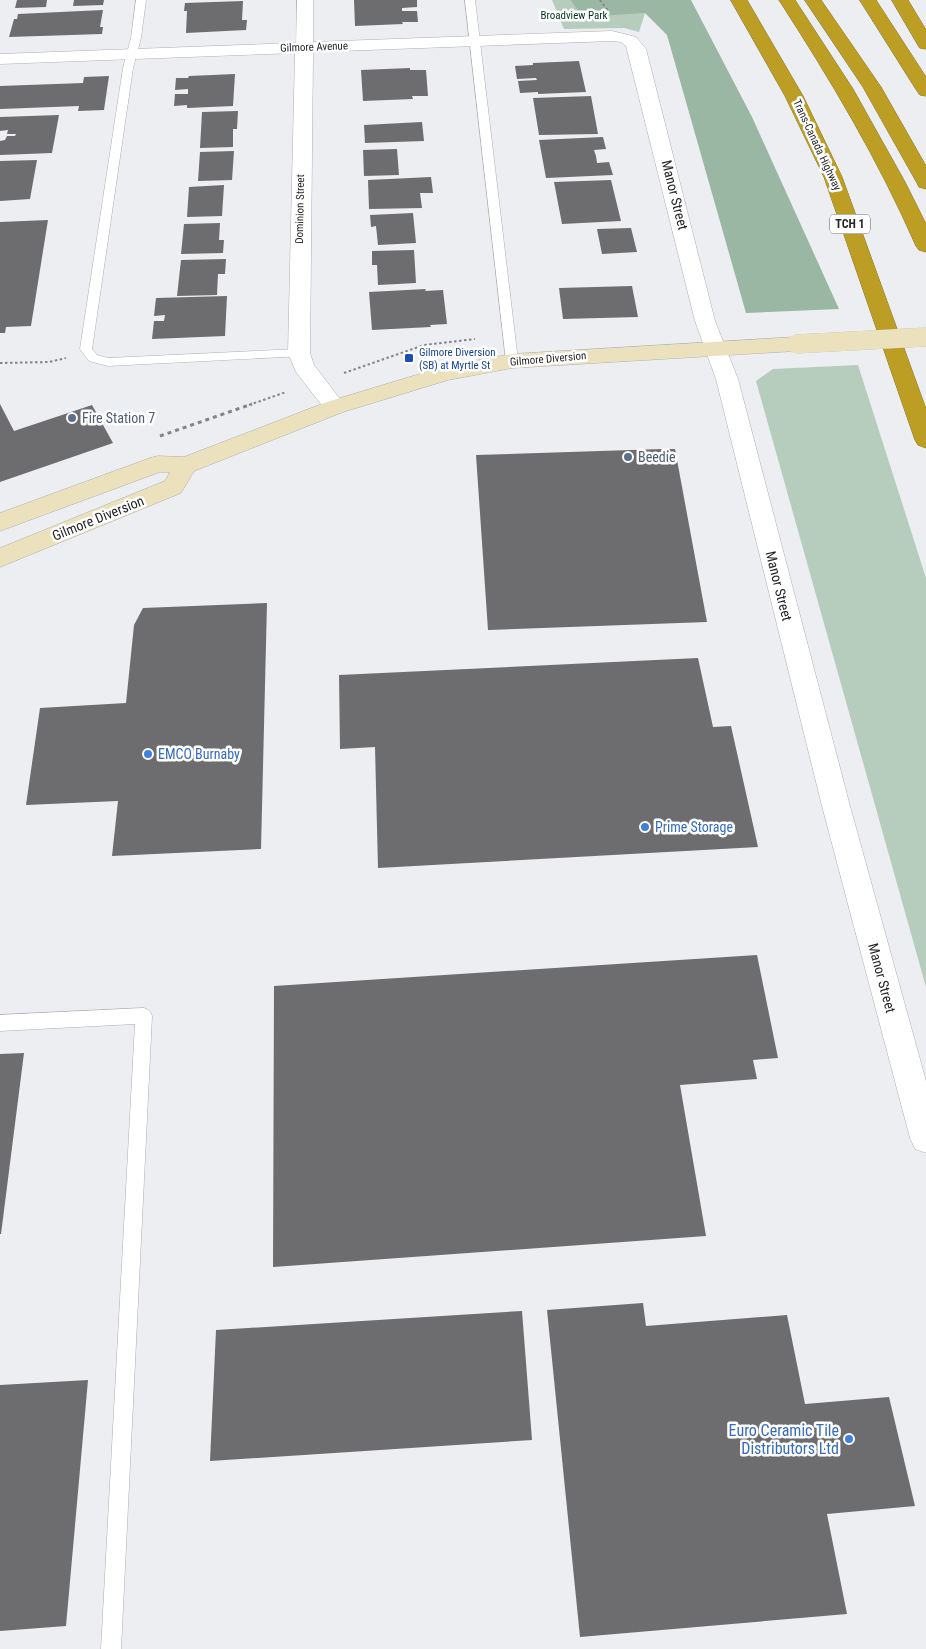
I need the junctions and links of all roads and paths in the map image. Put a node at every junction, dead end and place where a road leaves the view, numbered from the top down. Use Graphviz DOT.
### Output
graph roads {
  1 [pos="141,0"];
  2 [pos="305,0"];
  3 [pos="470,0"];
  4 [pos="732,0"];
  5 [pos="739,0"];
  6 [pos="787,0"];
  7 [pos="813,0"];
  8 [pos="868,0"];
  9 [pos="900,0"];
  10 [pos="750,18"];
  11 [pos="628,38"];
  12 [pos="474,40"];
  13 [pos="926,44"];
  14 [pos="305,47"];
  15 [pos="132,53"];
  16 [pos="0,59"];
  17 [pos="926,91"];
  18 [pos="926,184"];
  19 [pos="926,246"];
  20 [pos="926,337"];
  21 [pos="716,350"];
  22 [pos="299,352"];
  23 [pos="88,354"];
  24 [pos="512,361"];
  25 [pos="0,363"];
  26 [pos="335,407"];
  27 [pos="926,440"];
  28 [pos="186,465"];
  29 [pos="0,522"];
  30 [pos="0,558"];
  31 [pos="0,1023"];
  32 [pos="926,1138"];
  33 [pos="111,1649"];
  1 -- 15 [label="lane"];
  2 -- 14 [label="street, Dominion Street"];
  3 -- 12 [label="lane"];
  4 -- 10 [label="highway"];
  5 -- 10 [label="highway, Trans-Canada Highway / TCH 1"];
  6 -- 19 [label="highway"];
  7 -- 18 [label="highway"];
  8 -- 17 [label="highway"];
  9 -- 13 [label="highway"];
  10 -- 27 [label="highway, Trans-Canada Highway / TCH 1"];
  11 -- 12 [label="street, Gilmore Avenue"];
  11 -- 21 [label="street, Manor Street"];
  12 -- 14 [label="street, Gilmore Avenue"];
  12 -- 24 [label="lane"];
  14 -- 15 [label="street, Gilmore Avenue"];
  14 -- 22 [label="street, Dominion Street"];
  15 -- 16 [label="street, Gilmore Avenue"];
  15 -- 23 [label="lane"];
  20 -- 21 [label="main road, Gilmore Diversion, bridge"];
  21 -- 24 [label="main road, Gilmore Diversion"];
  21 -- 32 [label="street, Manor Street"];
  22 -- 23 [label="lane"];
  22 -- 26 [label="street, Dominion Street"];
  23 -- 25 [label="path"];
  24 -- 26 [label="main road, Gilmore Diversion"];
  26 -- 28 [label="main road, Gilmore Diversion"];
  28 -- 29 [label="main road, Gilmore Diversion"];
  28 -- 30 [label="main road, Gilmore Diversion"];
  31 -- 33 [label="lane"];
}
